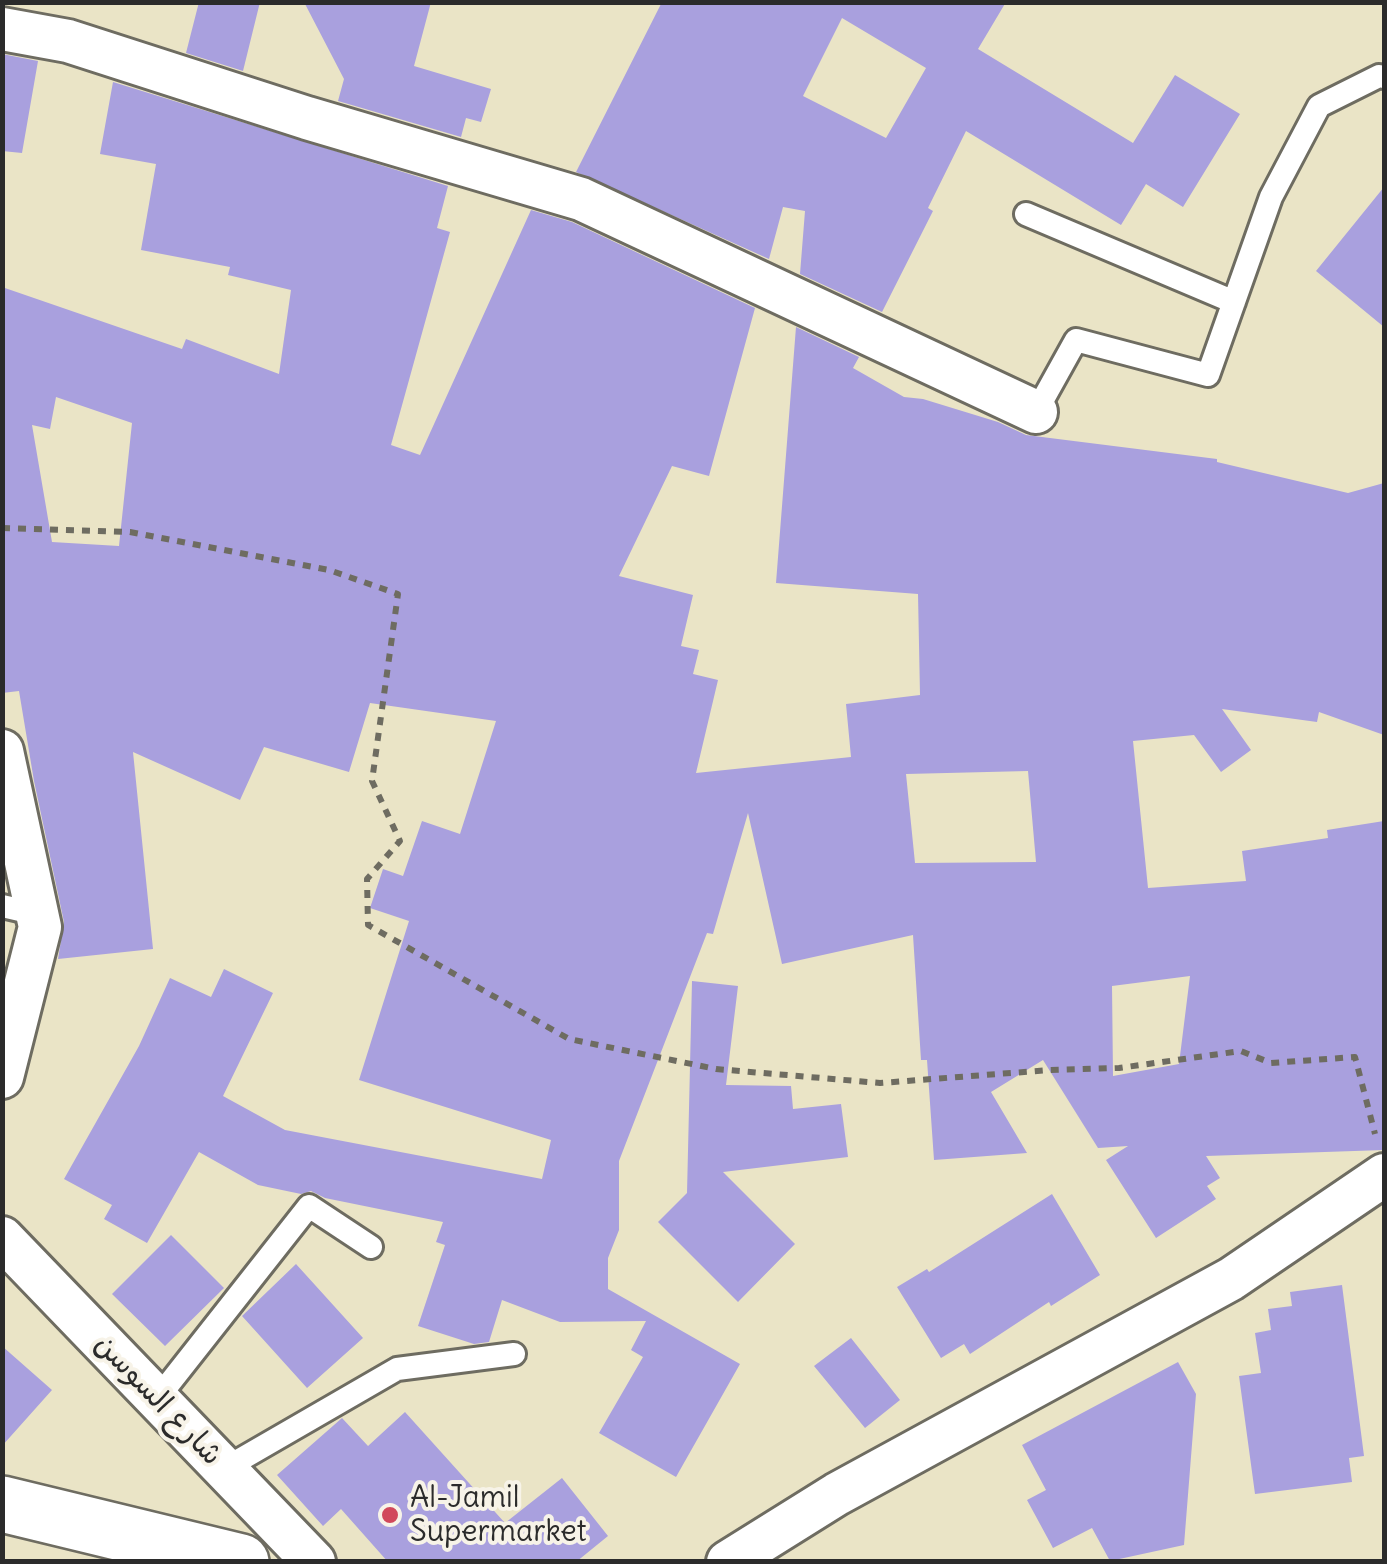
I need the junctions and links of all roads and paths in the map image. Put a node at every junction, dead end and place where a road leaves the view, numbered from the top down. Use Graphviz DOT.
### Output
graph roads {
  1 [pos="2,29"];
  2 [pos="1384,77"];
  3 [pos="1026,214"];
  4 [pos="1234,302"];
  5 [pos="1036,412"];
  6 [pos="2,528"];
  7 [pos="2,751"];
  8 [pos="20,910"];
  9 [pos="2,1076"];
  10 [pos="1380,1158"];
  11 [pos="2,1238"];
  12 [pos="372,1248"];
  13 [pos="514,1354"];
  14 [pos="157,1399"];
  15 [pos="224,1469"];
  16 [pos="2,1504"];
  17 [pos="241,1562"];
  18 [pos="314,1562"];
  19 [pos="728,1562"];
  1 -- 5 [label="street"];
  2 -- 4 [label="lane"];
  3 -- 4 [label="lane"];
  4 -- 5 [label="lane"];
  6 -- 10 [label="path"];
  7 -- 8 [label="street"];
  8 -- 9 [label="street"];
  10 -- 19 [label="street"];
  11 -- 14 [label="street, شارع السوسن"];
  12 -- 14 [label="lane"];
  13 -- 15 [label="lane"];
  14 -- 15 [label="street, شارع السوسن"];
  15 -- 18 [label="street, شارع السوسن"];
  16 -- 17 [label="street"];
}
